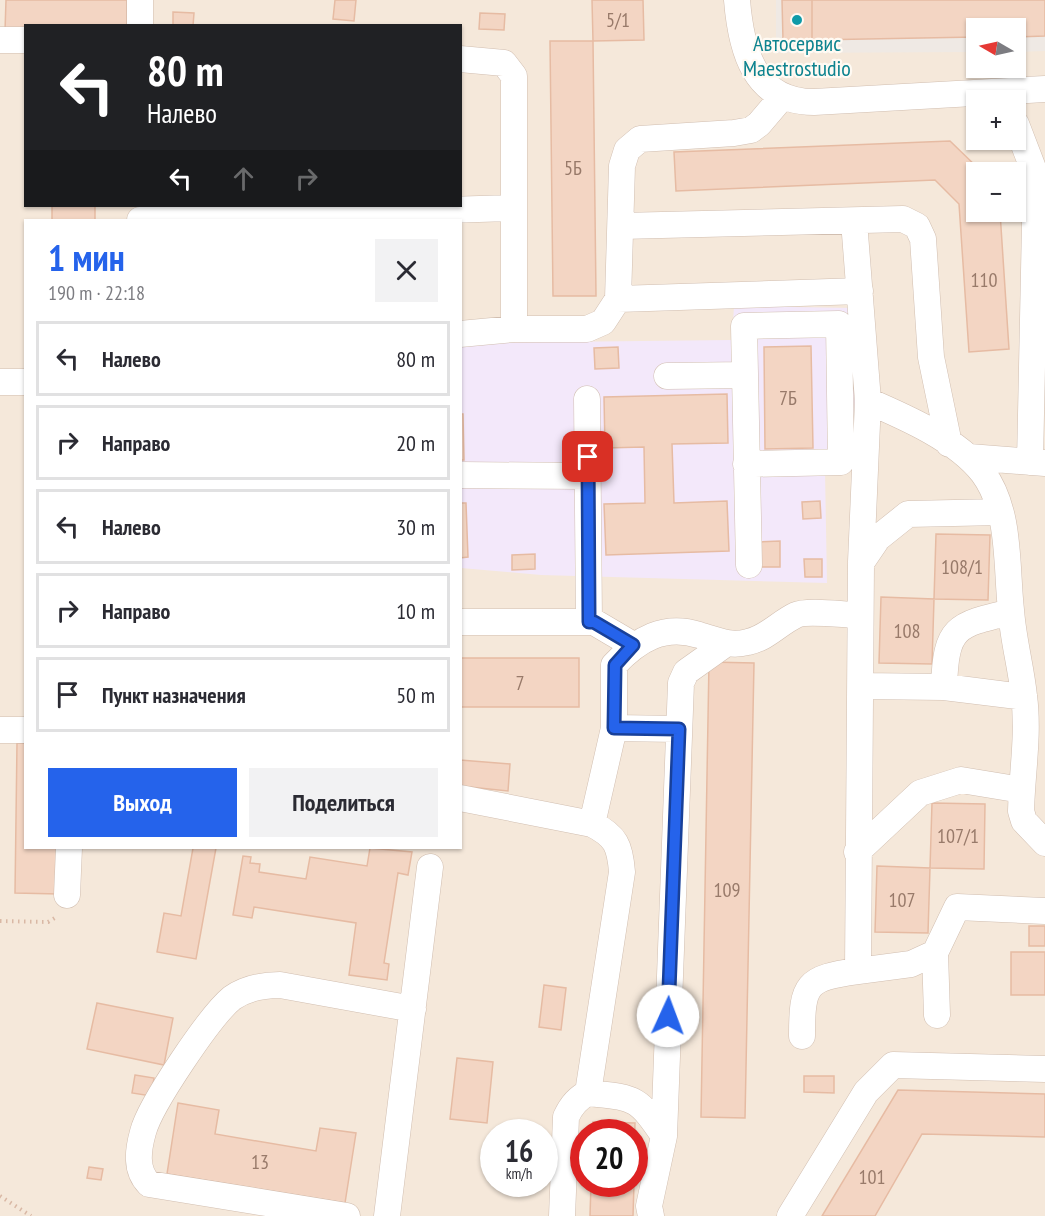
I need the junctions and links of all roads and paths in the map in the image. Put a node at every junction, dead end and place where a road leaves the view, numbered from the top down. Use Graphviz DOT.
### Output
graph roads {
  1 [pos="140,0"];
  2 [pos="737,0"];
  3 [pos="140,24"];
  4 [pos="0,40"];
  5 [pos="24,40"];
  6 [pos="462,59"];
  7 [pos="1045,89"];
  8 [pos="1026,91"];
  9 [pos="783,97"];
  10 [pos="966,97"];
  11 [pos="1026,150"];
  12 [pos="513,208"];
  13 [pos="171,219"];
  14 [pos="854,221"];
  15 [pos="621,226"];
  16 [pos="860,291"];
  17 [pos="618,299"];
  18 [pos="514,329"];
  19 [pos="462,334"];
  20 [pos="745,375"];
  21 [pos="667,376"];
  22 [pos="0,382"];
  23 [pos="24,382"];
  24 [pos="587,399"];
  25 [pos="868,401"];
  26 [pos="959,451"];
  27 [pos="853,458"];
  28 [pos="1037,463"];
  29 [pos="746,464"];
  30 [pos="462,475"];
  31 [pos="588,476"];
  32 [pos="1000,512"];
  33 [pos="861,563"];
  34 [pos="749,565"];
  35 [pos="1011,612"];
  36 [pos="860,615"];
  37 [pos="462,622"];
  38 [pos="589,622"];
  39 [pos="633,645"];
  40 [pos="724,645"];
  41 [pos="861,686"];
  42 [pos="944,687"];
  43 [pos="1024,697"];
  44 [pos="614,728"];
  45 [pos="679,729"];
  46 [pos="0,730"];
  47 [pos="24,730"];
  48 [pos="1035,741"];
  49 [pos="1022,790"];
  50 [pos="462,798"];
  51 [pos="592,824"];
  52 [pos="1045,843"];
  53 [pos="69,849"];
  54 [pos="857,852"];
  55 [pos="430,867"];
  56 [pos="67,895"];
  57 [pos="1045,911"];
  58 [pos="0,921"];
  59 [pos="935,953"];
  60 [pos="858,971"];
  61 [pos="413,1009"];
  62 [pos="937,1015"];
  63 [pos="802,1036"];
  64 [pos="1045,1069"];
  65 [pos="588,1093"];
  66 [pos="664,1136"];
  67 [pos="0,1196"];
  68 [pos="32,1216"];
  69 [pos="347,1216"];
  70 [pos="387,1216"];
  71 [pos="562,1216"];
  72 [pos="651,1216"];
  73 [pos="790,1216"];
  1 -- 3 [label="lane"];
  2 -- 9 [label="lane"];
  4 -- 5 [label="lane"];
  6 -- 12 [label="lane"];
  7 -- 8 [label="lane"];
  9 -- 10 [label="lane"];
  9 -- 15 [label="lane"];
  11 -- 28 [label="lane"];
  12 -- 13 [label="lane"];
  12 -- 18 [label="lane"];
  14 -- 15 [label="lane"];
  14 -- 16 [label="lane"];
  14 -- 26 [label="lane"];
  15 -- 17 [label="lane"];
  16 -- 17 [label="lane"];
  16 -- 25 [label="lane"];
  17 -- 18 [label="lane"];
  18 -- 19 [label="lane"];
  20 -- 21 [label="lane"];
  20 -- 27 [label="lane"];
  20 -- 29 [label="lane"];
  22 -- 23 [label="lane"];
  24 -- 31 [label="lane"];
  25 -- 26 [label="lane"];
  25 -- 27 [label="lane"];
  26 -- 28 [label="lane"];
  26 -- 32 [label="lane"];
  27 -- 29 [label="lane"];
  27 -- 33 [label="lane"];
  29 -- 34 [label="lane"];
  30 -- 31 [label="lane"];
  31 -- 38 [label="lane"];
  32 -- 33 [label="lane"];
  32 -- 35 [label="lane"];
  33 -- 36 [label="lane"];
  35 -- 42 [label="lane"];
  35 -- 43 [label="lane"];
  36 -- 40 [label="lane"];
  36 -- 41 [label="lane"];
  37 -- 38 [label="lane"];
  38 -- 39 [label="lane"];
  39 -- 40 [label="lane"];
  39 -- 44 [label="lane"];
  40 -- 45 [label="lane"];
  41 -- 42 [label="lane"];
  41 -- 54 [label="lane"];
  42 -- 43 [label="lane"];
  43 -- 48 [label="lane"];
  44 -- 45 [label="lane"];
  44 -- 51 [label="lane"];
  45 -- 66 [label="lane"];
  46 -- 47 [label="lane"];
  48 -- 49 [label="lane"];
  49 -- 52 [label="lane"];
  49 -- 54 [label="lane"];
  50 -- 51 [label="lane"];
  51 -- 65 [label="lane"];
  53 -- 56 [label="lane"];
  54 -- 60 [label="lane"];
  55 -- 61 [label="lane"];
  56 -- 58 [label="path"];
  57 -- 59 [label="lane"];
  59 -- 60 [label="lane"];
  59 -- 62 [label="lane"];
  60 -- 63 [label="lane"];
  61 -- 69 [label="lane"];
  61 -- 70 [label="lane"];
  64 -- 73 [label="lane"];
  65 -- 66 [label="lane"];
  65 -- 71 [label="lane"];
  66 -- 72 [label="lane"];
  67 -- 68 [label="path"];
}
